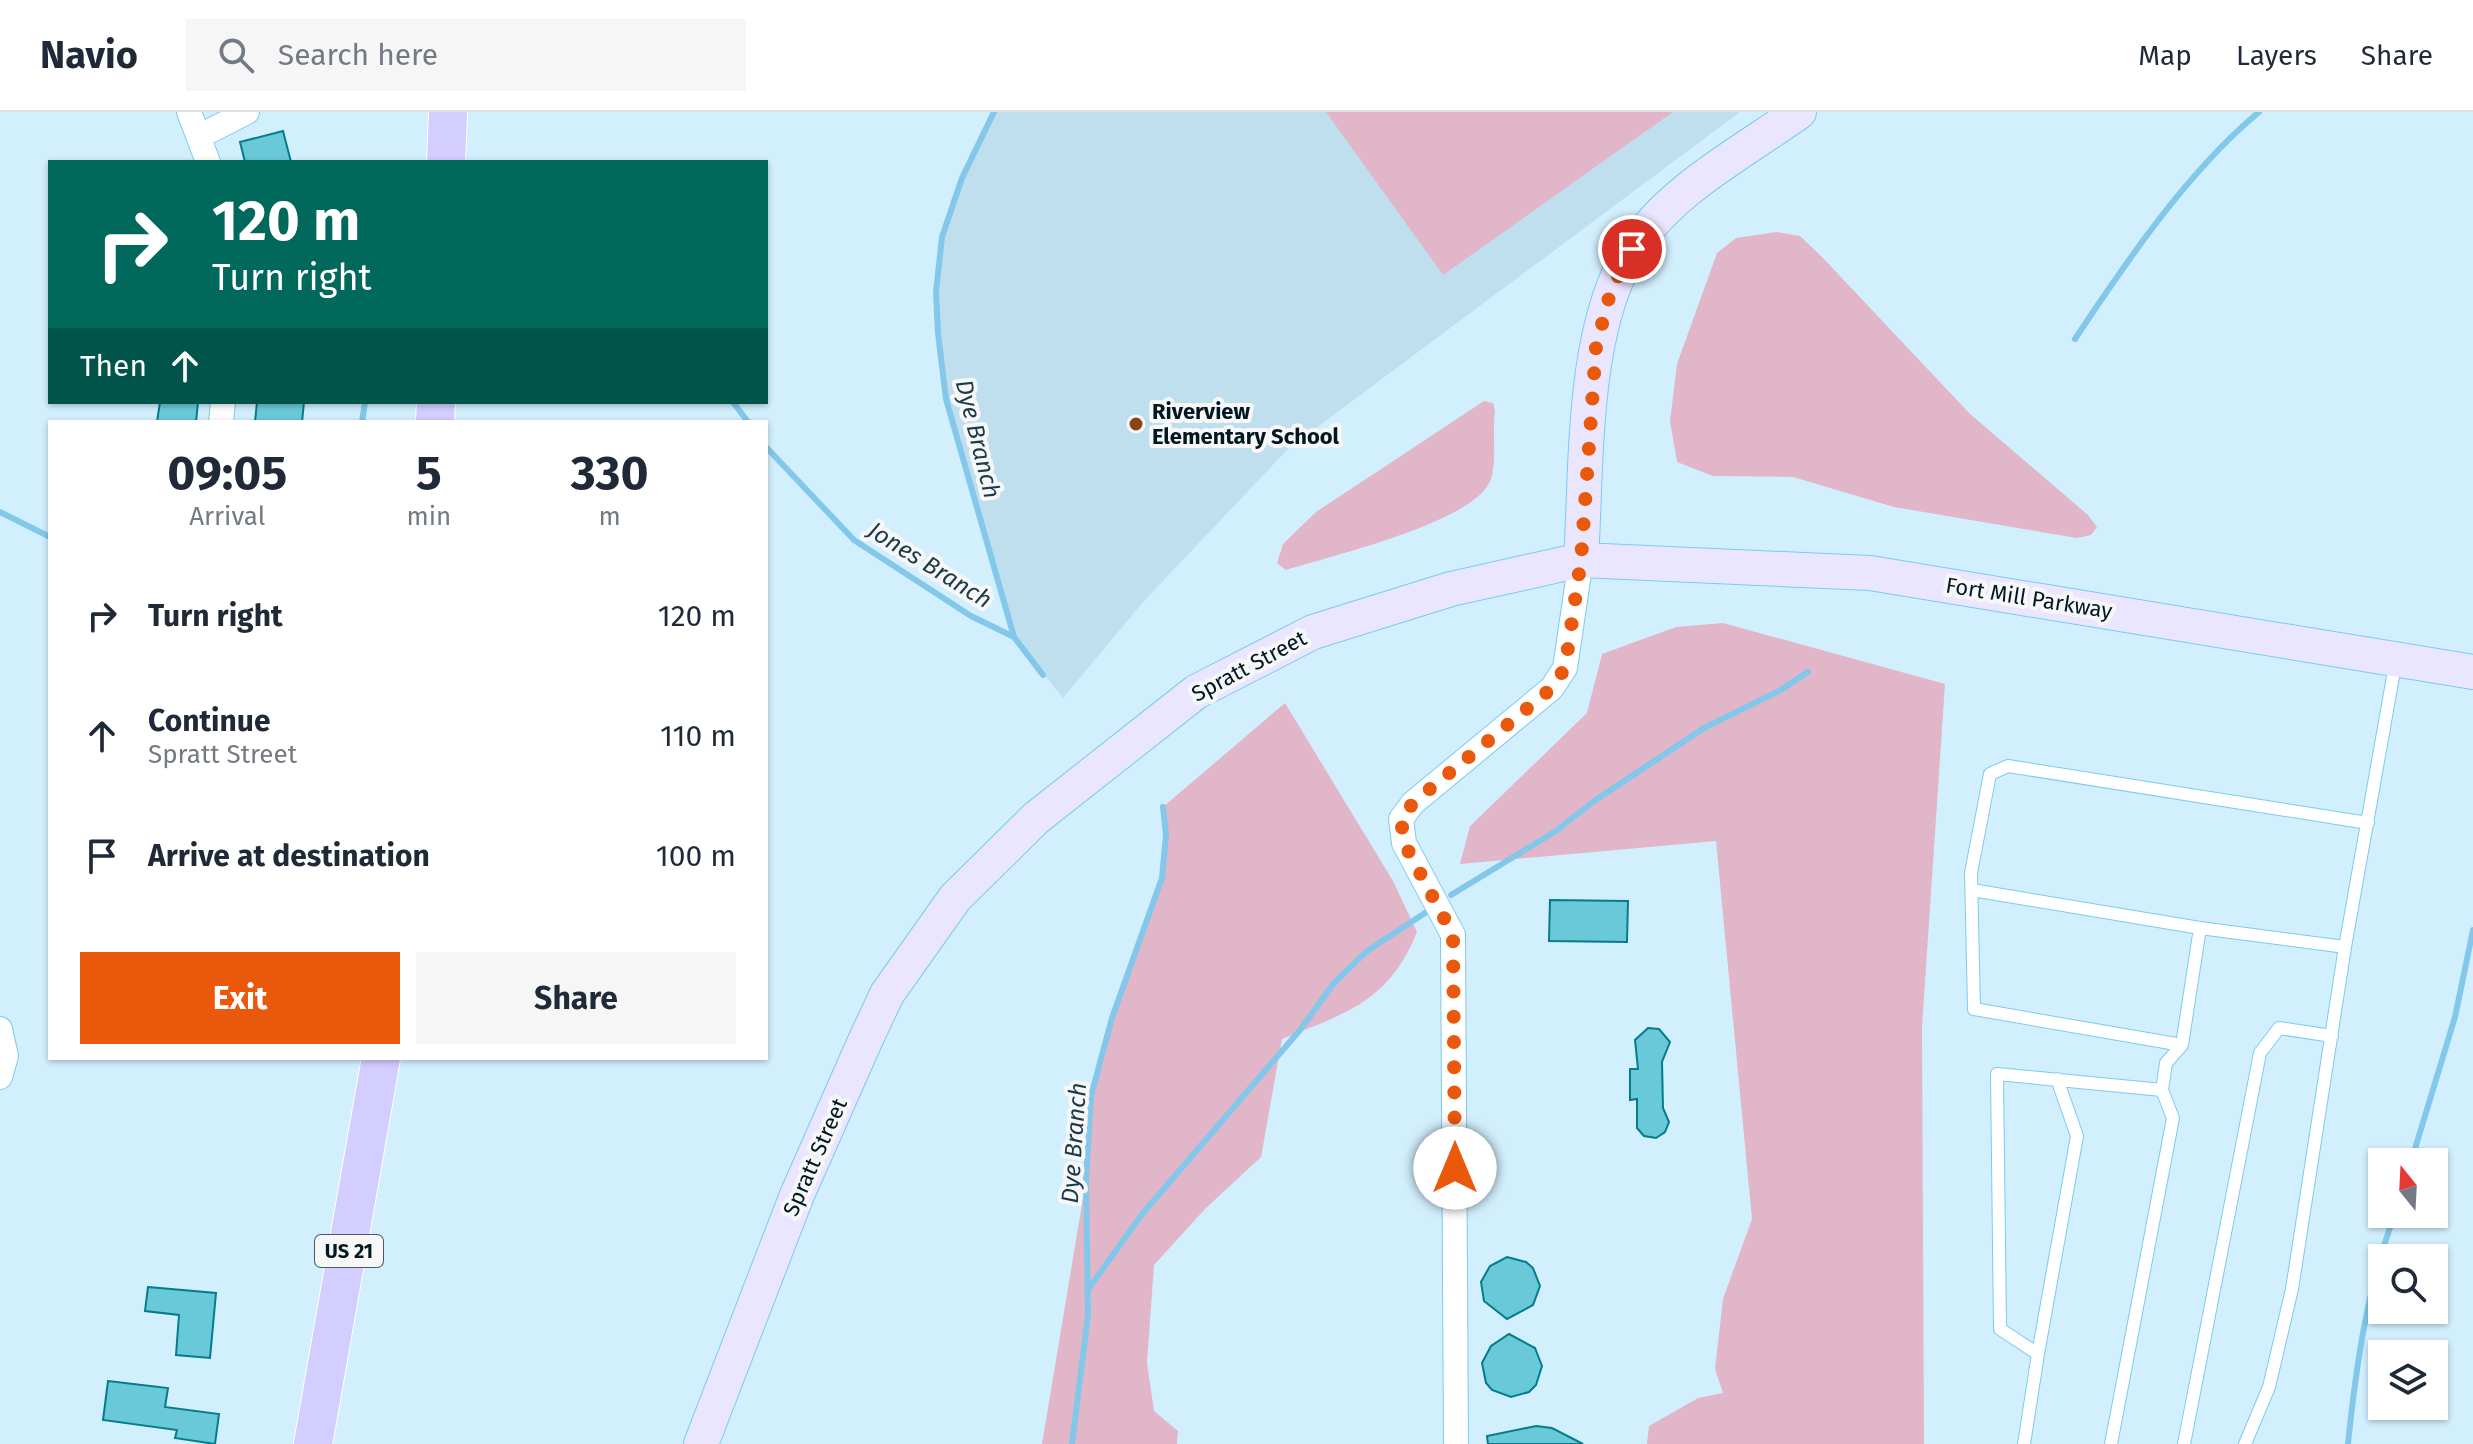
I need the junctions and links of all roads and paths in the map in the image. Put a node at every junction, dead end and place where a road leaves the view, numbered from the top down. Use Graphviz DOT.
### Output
graph roads {
  1 [pos="189,112"];
  2 [pos="247,112"];
  3 [pos="448,112"];
  4 [pos="1799,112"];
  5 [pos="200,136"];
  6 [pos="207,160"];
  7 [pos="446,160"];
  8 [pos="1581,560"];
  9 [pos="2396,659"];
  10 [pos="2473,672"];
  11 [pos="2368,823"];
  12 [pos="1972,890"];
  13 [pos="2200,928"];
  14 [pos="2345,947"];
  15 [pos="0,1029"];
  16 [pos="2332,1036"];
  17 [pos="2182,1045"];
  18 [pos="381,1060"];
  19 [pos="0,1077"];
  20 [pos="2057,1079"];
  21 [pos="2162,1090"];
  22 [pos="2038,1354"];
  23 [pos="313,1444"];
  24 [pos="701,1444"];
  25 [pos="1456,1444"];
  26 [pos="2024,1444"];
  27 [pos="2111,1444"];
  28 [pos="2184,1444"];
  29 [pos="2245,1444"];
  1 -- 5 [label="street"];
  2 -- 5 [label="street"];
  3 -- 7 [label="main road"];
  4 -- 8 [label="main road"];
  5 -- 6 [label="street"];
  8 -- 9 [label="main road, Fort Mill Parkway"];
  8 -- 24 [label="main road, Spratt Street"];
  8 -- 25 [label="street"];
  9 -- 10 [label="main road, Fort Mill Parkway"];
  9 -- 11 [label="lane"];
  11 -- 12 [label="lane"];
  11 -- 14 [label="lane"];
  12 -- 13 [label="lane"];
  12 -- 17 [label="lane"];
  13 -- 14 [label="lane"];
  13 -- 17 [label="lane"];
  14 -- 16 [label="lane"];
  15 -- 19 [label="street"];
  16 -- 28 [label="lane"];
  16 -- 29 [label="lane"];
  17 -- 21 [label="lane"];
  18 -- 23 [label="main road, US 21"];
  20 -- 21 [label="lane"];
  20 -- 22 [label="lane"];
  20 -- 22 [label="lane"];
  21 -- 27 [label="lane"];
  22 -- 26 [label="lane"];
}
